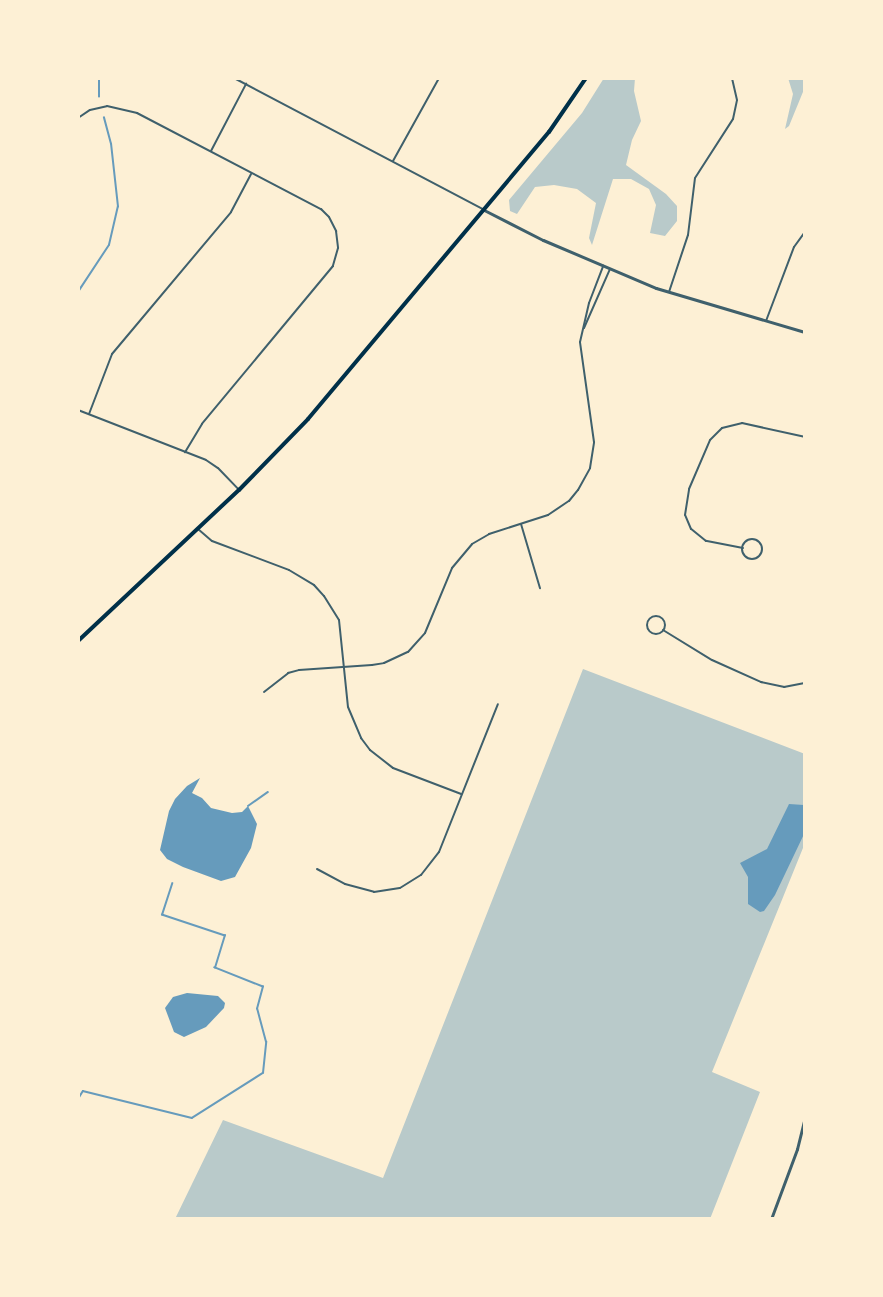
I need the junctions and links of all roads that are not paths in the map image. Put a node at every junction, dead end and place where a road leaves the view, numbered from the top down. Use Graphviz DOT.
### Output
graph roads {
  1 [pos="234,78"];
  2 [pos="438,78"];
  3 [pos="586,78"];
  4 [pos="732,78"];
  5 [pos="246,84"];
  6 [pos="78,118"];
  7 [pos="211,152"];
  8 [pos="393,161"];
  9 [pos="251,174"];
  10 [pos="484,210"];
  11 [pos="805,232"];
  12 [pos="603,266"];
  13 [pos="609,269"];
  14 [pos="669,292"];
  15 [pos="766,321"];
  16 [pos="805,332"];
  17 [pos="581,334"];
  18 [pos="78,410"];
  19 [pos="89,414"];
  20 [pos="805,437"];
  21 [pos="185,452"];
  22 [pos="239,490"];
  23 [pos="520,524"];
  24 [pos="198,529"];
  25 [pos="742,548"];
  26 [pos="540,588"];
  27 [pos="663,630"];
  28 [pos="78,640"];
  29 [pos="344,667"];
  30 [pos="805,682"];
  31 [pos="264,692"];
  32 [pos="498,704"];
  33 [pos="461,794"];
  34 [pos="317,869"];
  35 [pos="805,1117"];
  36 [pos="771,1219"];
  1 -- 5 [label="street"];
  2 -- 8 [label="street"];
  3 -- 10 [label="main road"];
  4 -- 14 [label="street"];
  5 -- 7 [label="street"];
  5 -- 8 [label="street"];
  6 -- 7 [label="street"];
  7 -- 9 [label="street"];
  8 -- 10 [label="street"];
  9 -- 19 [label="street"];
  9 -- 21 [label="street"];
  10 -- 12 [label="street"];
  10 -- 22 [label="main road"];
  11 -- 15 [label="street"];
  12 -- 13 [label="street"];
  12 -- 17 [label="street"];
  13 -- 14 [label="street"];
  13 -- 17 [label="street"];
  14 -- 15 [label="street"];
  15 -- 16 [label="street"];
  17 -- 23 [label="street"];
  18 -- 19 [label="street"];
  19 -- 21 [label="street"];
  20 -- 25 [label="street"];
  21 -- 22 [label="street"];
  22 -- 24 [label="main road"];
  23 -- 26 [label="street"];
  23 -- 29 [label="street"];
  24 -- 28 [label="main road"];
  24 -- 29 [label="street"];
  25 -- 25 [label="street"];
  27 -- 27 [label="street"];
  27 -- 30 [label="street"];
  29 -- 31 [label="street"];
  29 -- 33 [label="street"];
  32 -- 33 [label="street"];
  33 -- 34 [label="street"];
  35 -- 36 [label="street"];
}
